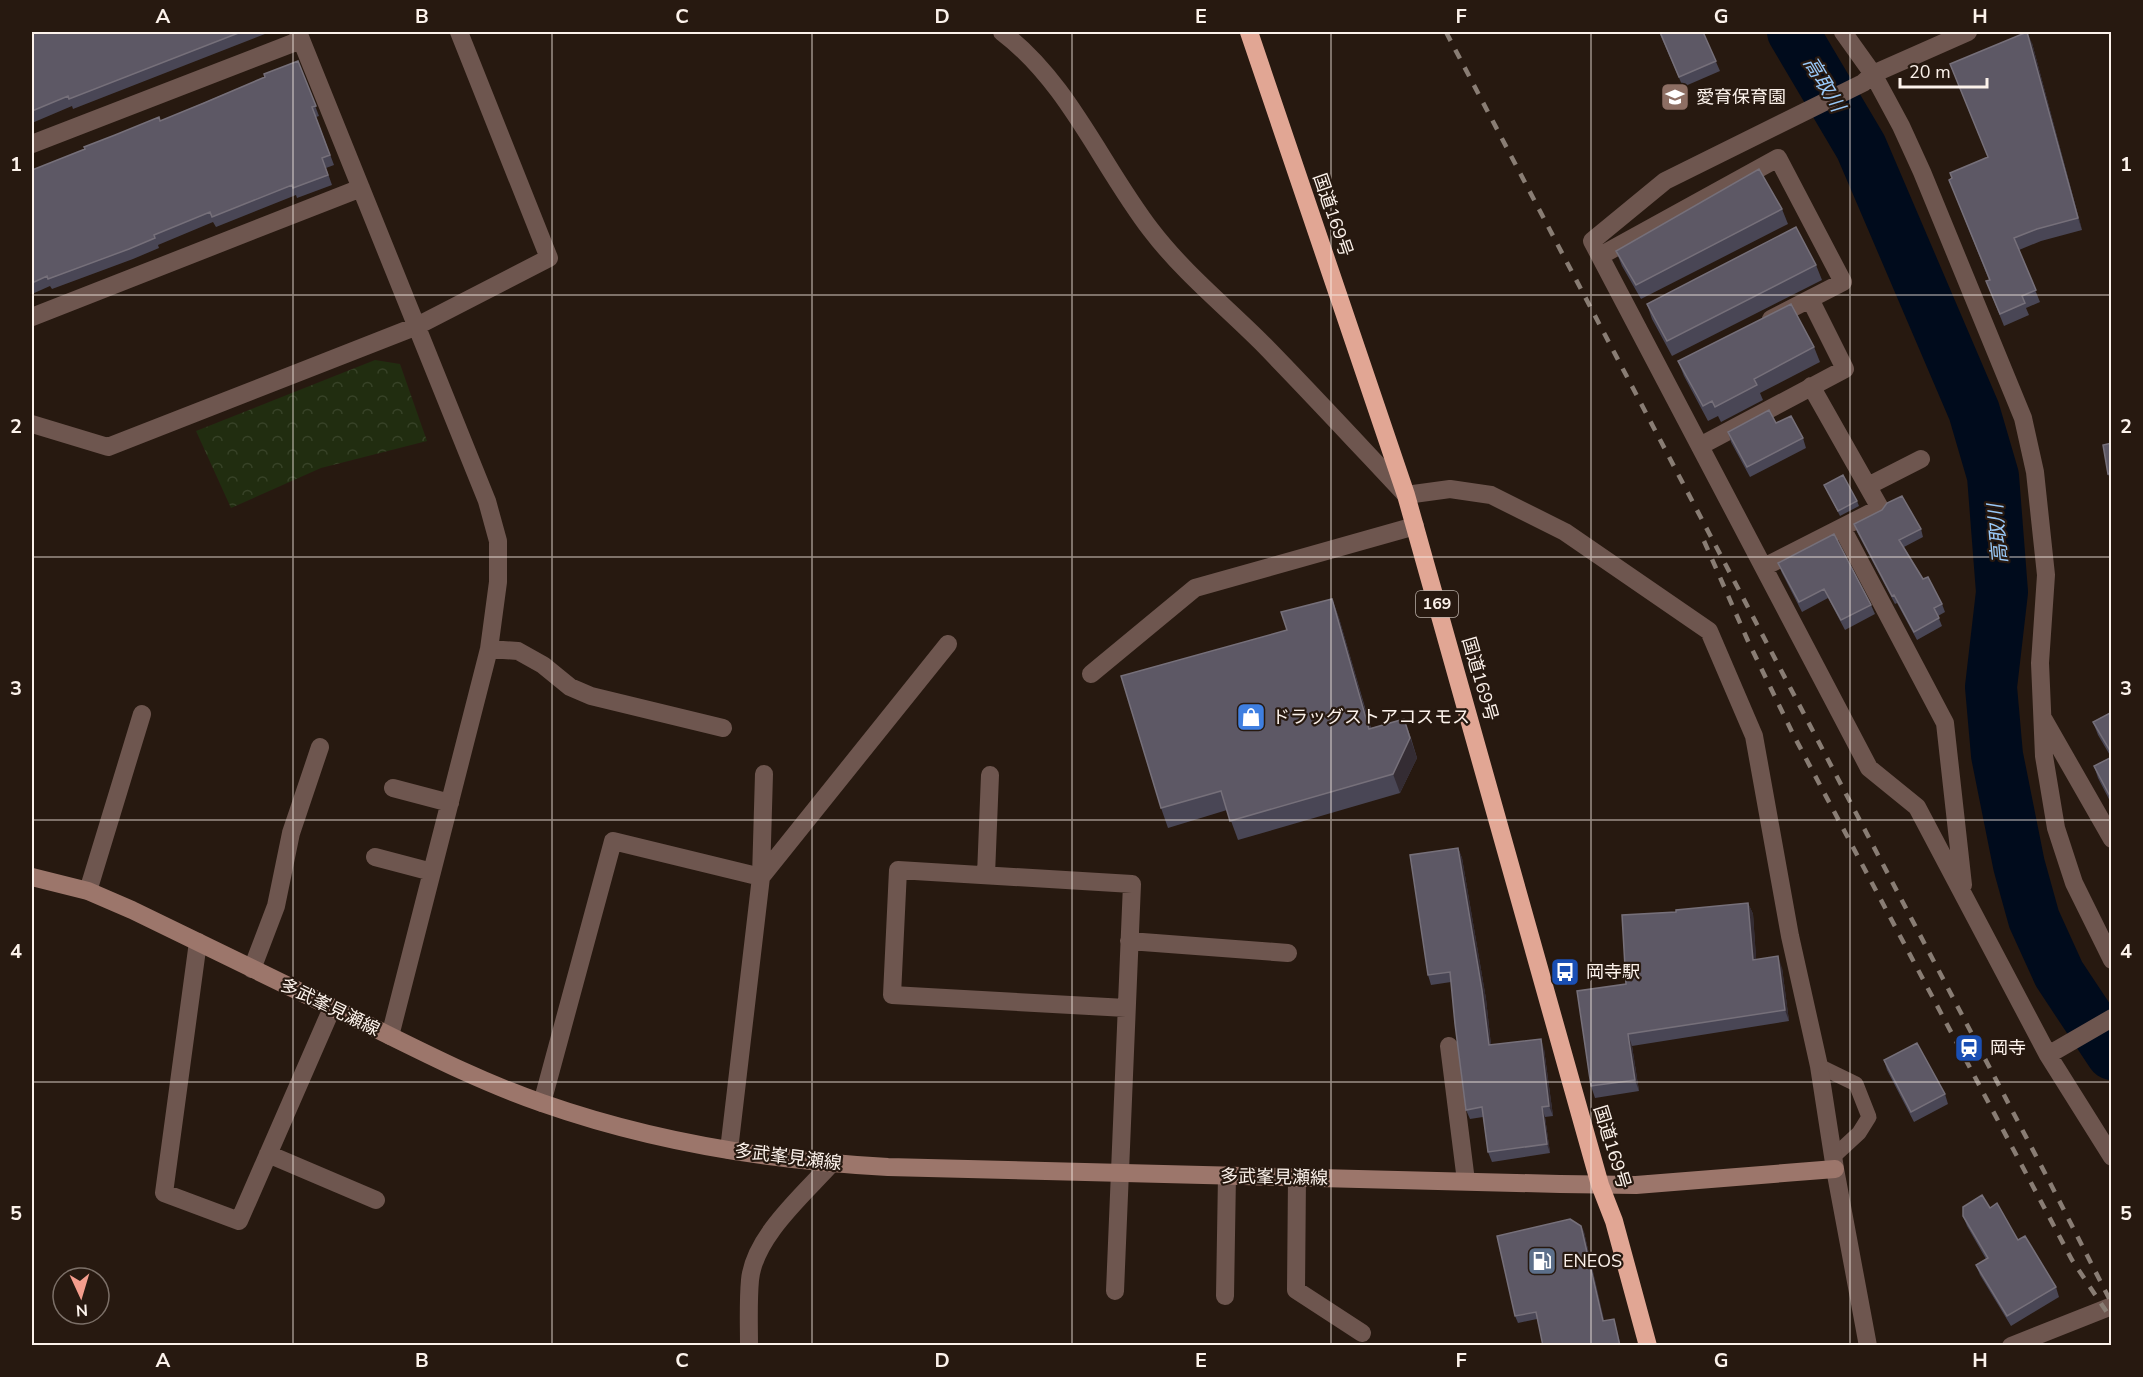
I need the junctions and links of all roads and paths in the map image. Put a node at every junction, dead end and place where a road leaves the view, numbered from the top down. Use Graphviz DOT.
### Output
graph roads {
  1 [pos="459,32"];
  2 [pos="1002,32"];
  3 [pos="1249,32"];
  4 [pos="1843,32"];
  5 [pos="1968,32"];
  6 [pos="299,36"];
  7 [pos="1939,38"];
  8 [pos="1868,79"];
  9 [pos="32,144"];
  10 [pos="361,188"];
  11 [pos="1599,256"];
  12 [pos="1810,299"];
  13 [pos="32,317"];
  14 [pos="417,326"];
  15 [pos="1757,326"];
  16 [pos="1811,386"];
  17 [pos="32,424"];
  18 [pos="1700,446"];
  19 [pos="1921,459"];
  20 [pos="1868,486"];
  21 [pos="1406,495"];
  22 [pos="1415,526"];
  23 [pos="1842,528"];
  24 [pos="1764,567"];
  25 [pos="948,644"];
  26 [pos="489,650"];
  27 [pos="1091,674"];
  28 [pos="142,714"];
  29 [pos="2041,715"];
  30 [pos="723,728"];
  31 [pos="320,747"];
  32 [pos="764,774"];
  33 [pos="990,775"];
  34 [pos="393,788"];
  35 [pos="450,803"];
  36 [pos="2112,839"];
  37 [pos="375,856"];
  38 [pos="432,872"];
  39 [pos="986,875"];
  40 [pos="32,877"];
  41 [pos="760,877"];
  42 [pos="88,891"];
  43 [pos="1964,895"];
  44 [pos="1129,941"];
  45 [pos="198,942"];
  46 [pos="1288,953"];
  47 [pos="2112,960"];
  48 [pos="252,969"];
  49 [pos="332,1008"];
  50 [pos="1126,1008"];
  51 [pos="2112,1018"];
  52 [pos="390,1036"];
  53 [pos="1449,1046"];
  54 [pos="2053,1052"];
  55 [pos="1819,1066"];
  56 [pos="542,1103"];
  57 [pos="729,1150"];
  58 [pos="268,1154"];
  59 [pos="2112,1157"];
  60 [pos="1834,1163"];
  61 [pos="831,1164"];
  62 [pos="1119,1173"];
  63 [pos="1227,1175"];
  64 [pos="1297,1177"];
  65 [pos="1466,1181"];
  66 [pos="1600,1185"];
  67 [pos="376,1200"];
  68 [pos="1115,1291"];
  69 [pos="1225,1296"];
  70 [pos="2112,1306"];
  71 [pos="1362,1333"];
  72 [pos="749,1346"];
  73 [pos="1648,1346"];
  74 [pos="1868,1346"];
  75 [pos="2011,1346"];
  1 -- 14 [label="street"];
  2 -- 21 [label="street"];
  3 -- 21 [label="highway, 国道169号 / 169"];
  4 -- 8 [label="street"];
  5 -- 7 [label="street"];
  6 -- 9 [label="street"];
  6 -- 10 [label="street"];
  7 -- 8 [label="street"];
  8 -- 11 [label="street"];
  8 -- 29 [label="street"];
  10 -- 13 [label="street"];
  10 -- 14 [label="street"];
  11 -- 12 [label="street"];
  11 -- 18 [label="street"];
  12 -- 15 [label="street"];
  12 -- 16 [label="street"];
  14 -- 17 [label="street"];
  14 -- 26 [label="street"];
  16 -- 18 [label="street"];
  16 -- 20 [label="street"];
  18 -- 24 [label="street"];
  19 -- 20 [label="street"];
  20 -- 23 [label="street"];
  21 -- 22 [label="highway, 国道169号 / 169"];
  21 -- 55 [label="street"];
  22 -- 27 [label="street"];
  22 -- 66 [label="highway, 国道169号 / 169"];
  23 -- 24 [label="street"];
  23 -- 43 [label="street"];
  24 -- 43 [label="street"];
  25 -- 41 [label="street"];
  26 -- 30 [label="street"];
  26 -- 35 [label="street"];
  28 -- 42 [label="street"];
  29 -- 36 [label="street"];
  29 -- 47 [label="street"];
  31 -- 48 [label="street"];
  32 -- 41 [label="street"];
  33 -- 39 [label="street"];
  34 -- 35 [label="street"];
  35 -- 38 [label="street"];
  37 -- 38 [label="street"];
  38 -- 52 [label="street"];
  39 -- 44 [label="street"];
  39 -- 50 [label="street"];
  40 -- 42 [label="main road, 多武峯見瀬線"];
  41 -- 56 [label="street"];
  41 -- 57 [label="street"];
  42 -- 45 [label="main road, 多武峯見瀬線"];
  43 -- 54 [label="street"];
  44 -- 46 [label="street"];
  44 -- 50 [label="street"];
  45 -- 48 [label="main road, 多武峯見瀬線"];
  45 -- 58 [label="street"];
  48 -- 49 [label="main road, 多武峯見瀬線"];
  49 -- 52 [label="main road, 多武峯見瀬線"];
  49 -- 58 [label="street"];
  50 -- 62 [label="street"];
  51 -- 54 [label="street"];
  52 -- 56 [label="main road, 多武峯見瀬線"];
  53 -- 65 [label="street"];
  54 -- 59 [label="street"];
  55 -- 60 [label="street"];
  55 -- 60 [label="lane"];
  56 -- 57 [label="main road, 多武峯見瀬線"];
  57 -- 61 [label="main road, 多武峯見瀬線"];
  58 -- 67 [label="street"];
  60 -- 66 [label="main road, 多武峯見瀬線"];
  60 -- 74 [label="street"];
  61 -- 62 [label="main road, 多武峯見瀬線"];
  61 -- 72 [label="street"];
  62 -- 63 [label="main road, 多武峯見瀬線"];
  62 -- 68 [label="street"];
  63 -- 64 [label="main road, 多武峯見瀬線"];
  63 -- 69 [label="street"];
  64 -- 65 [label="main road, 多武峯見瀬線"];
  64 -- 71 [label="street"];
  65 -- 66 [label="main road, 多武峯見瀬線"];
  66 -- 73 [label="highway, 国道169号 / 169"];
  70 -- 75 [label="street"];
}
